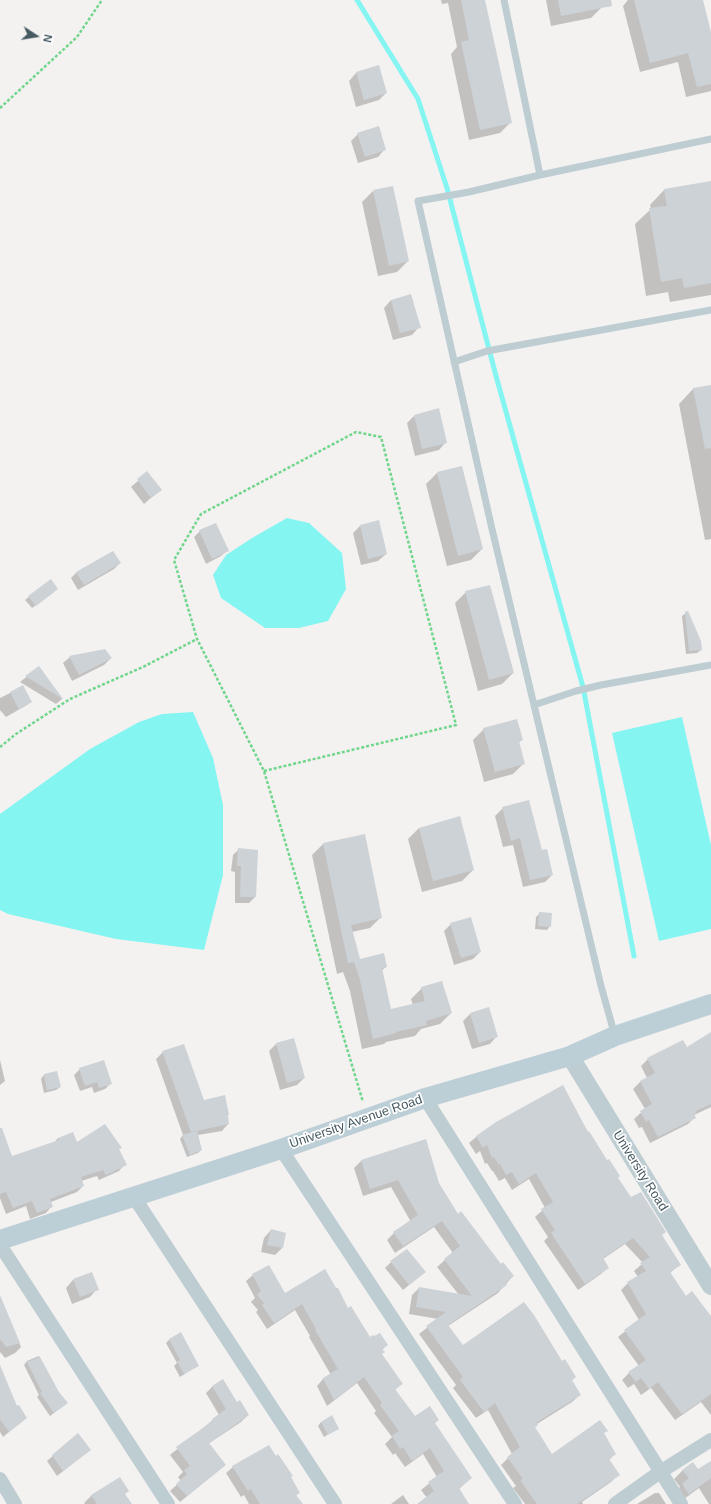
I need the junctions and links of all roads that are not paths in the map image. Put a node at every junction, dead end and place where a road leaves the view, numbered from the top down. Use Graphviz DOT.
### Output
graph roads {
  1 [pos="504,0"];
  2 [pos="711,138"];
  3 [pos="540,175"];
  4 [pos="711,310"];
  5 [pos="454,362"];
  6 [pos="711,665"];
  7 [pos="534,705"];
  8 [pos="711,1004"];
  9 [pos="615,1036"];
  10 [pos="570,1056"];
  11 [pos="425,1098"];
  12 [pos="281,1149"];
  13 [pos="134,1197"];
  14 [pos="0,1240"];
  15 [pos="0,1245"];
  16 [pos="711,1286"];
  17 [pos="711,1440"];
  18 [pos="660,1472"];
  19 [pos="0,1479"];
  20 [pos="15,1504"];
  21 [pos="168,1504"];
  22 [pos="335,1504"];
  23 [pos="515,1504"];
  24 [pos="615,1504"];
  25 [pos="681,1504"];
  1 -- 3 [label="lane"];
  2 -- 3 [label="lane"];
  3 -- 5 [label="lane"];
  4 -- 5 [label="lane"];
  5 -- 7 [label="lane"];
  6 -- 7 [label="lane"];
  7 -- 9 [label="lane"];
  8 -- 9 [label="main road, University Avenue Road"];
  9 -- 10 [label="main road, University Avenue Road"];
  10 -- 11 [label="main road, University Avenue Road"];
  10 -- 16 [label="street, University Road"];
  11 -- 12 [label="main road, University Avenue Road"];
  11 -- 18 [label="street"];
  12 -- 13 [label="main road, University Avenue Road"];
  12 -- 23 [label="street"];
  13 -- 14 [label="main road, University Avenue Road"];
  13 -- 22 [label="street"];
  15 -- 21 [label="street"];
  17 -- 18 [label="street"];
  18 -- 24 [label="street"];
  18 -- 25 [label="street"];
  19 -- 20 [label="street"];
}
